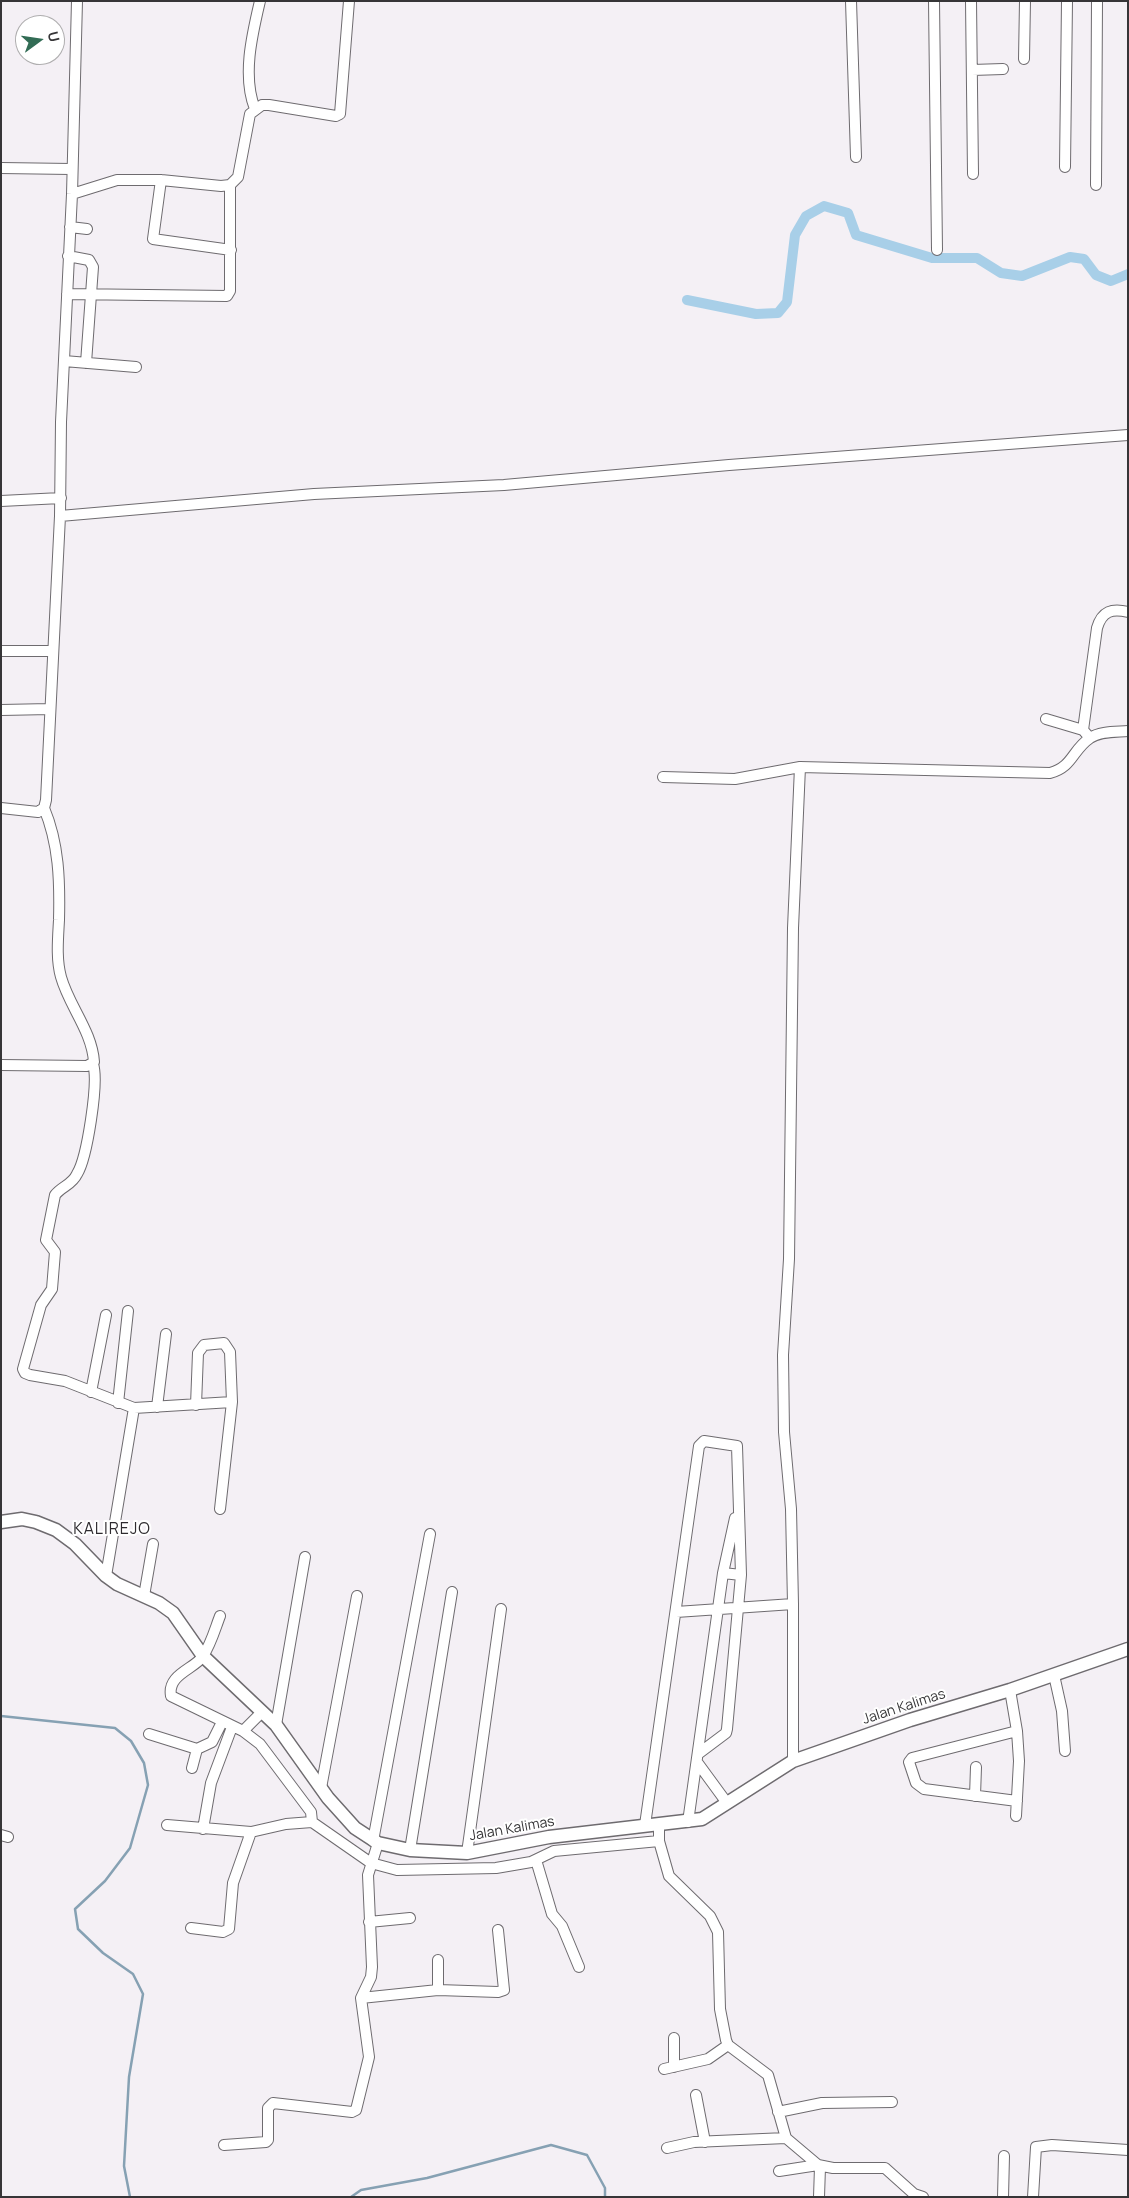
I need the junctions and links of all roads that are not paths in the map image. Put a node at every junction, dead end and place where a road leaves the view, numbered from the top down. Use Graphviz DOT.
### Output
graph roads {
  1 [pos="77,1"];
  2 [pos="260,1"];
  3 [pos="349,1"];
  4 [pos="852,1"];
  5 [pos="934,1"];
  6 [pos="971,1"];
  7 [pos="1025,1"];
  8 [pos="1067,1"];
  9 [pos="1097,1"];
  10 [pos="1024,59"];
  11 [pos="1003,69"];
  12 [pos="972,70"];
  13 [pos="255,109"];
  14 [pos="856,157"];
  15 [pos="1065,167"];
  16 [pos="1,168"];
  17 [pos="973,174"];
  18 [pos="161,180"];
  19 [pos="71,182"];
  20 [pos="230,184"];
  21 [pos="1096,184"];
  22 [pos="70,227"];
  23 [pos="87,229"];
  24 [pos="231,250"];
  25 [pos="937,250"];
  26 [pos="68,256"];
  27 [pos="66,294"];
  28 [pos="92,295"];
  29 [pos="64,361"];
  30 [pos="86,363"];
  31 [pos="136,367"];
  32 [pos="1128,435"];
  33 [pos="61,498"];
  34 [pos="1,501"];
  35 [pos="60,516"];
  36 [pos="1128,612"];
  37 [pos="1,651"];
  38 [pos="53,651"];
  39 [pos="50,709"];
  40 [pos="1,710"];
  41 [pos="1046,719"];
  42 [pos="1128,731"];
  43 [pos="1087,734"];
  44 [pos="800,766"];
  45 [pos="663,777"];
  46 [pos="1,808"];
  47 [pos="44,808"];
  48 [pos="93,1064"];
  49 [pos="1,1065"];
  50 [pos="128,1311"];
  51 [pos="106,1314"];
  52 [pos="166,1334"];
  53 [pos="91,1392"];
  54 [pos="232,1402"];
  55 [pos="118,1403"];
  56 [pos="196,1405"];
  57 [pos="157,1407"];
  58 [pos="134,1408"];
  59 [pos="739,1503"];
  60 [pos="220,1509"];
  61 [pos="8,1520"];
  62 [pos="1,1527"];
  63 [pos="430,1534"];
  64 [pos="153,1544"];
  65 [pos="306,1557"];
  66 [pos="724,1574"];
  67 [pos="741,1575"];
  68 [pos="106,1576"];
  69 [pos="452,1592"];
  70 [pos="144,1596"];
  71 [pos="356,1596"];
  72 [pos="793,1604"];
  73 [pos="740,1606"];
  74 [pos="501,1609"];
  75 [pos="719,1610"];
  76 [pos="676,1612"];
  77 [pos="220,1616"];
  78 [pos="1128,1649"];
  79 [pos="199,1660"];
  80 [pos="1054,1675"];
  81 [pos="1010,1690"];
  82 [pos="261,1714"];
  83 [pos="222,1722"];
  84 [pos="276,1725"];
  85 [pos="232,1727"];
  86 [pos="243,1731"];
  87 [pos="1017,1731"];
  88 [pos="149,1734"];
  89 [pos="197,1749"];
  90 [pos="1065,1751"];
  91 [pos="698,1758"];
  92 [pos="793,1761"];
  93 [pos="976,1766"];
  94 [pos="192,1768"];
  95 [pos="320,1788"];
  96 [pos="975,1796"];
  97 [pos="1017,1801"];
  98 [pos="727,1803"];
  99 [pos="1016,1816"];
  100 [pos="312,1822"];
  101 [pos="688,1822"];
  102 [pos="167,1825"];
  103 [pos="645,1825"];
  104 [pos="203,1829"];
  105 [pos="251,1832"];
  106 [pos="659,1832"];
  107 [pos="410,1850"];
  108 [pos="375,1851"];
  109 [pos="467,1853"];
  110 [pos="536,1860"];
  111 [pos="410,1918"];
  112 [pos="369,1922"];
  113 [pos="191,1928"];
  114 [pos="498,1930"];
  115 [pos="438,1960"];
  116 [pos="579,1967"];
  117 [pos="438,1990"];
  118 [pos="361,1998"];
  119 [pos="674,2038"];
  120 [pos="728,2045"];
  121 [pos="696,2095"];
  122 [pos="892,2102"];
  123 [pos="778,2112"];
  124 [pos="786,2138"];
  125 [pos="705,2142"];
  126 [pos="224,2145"];
  127 [pos="667,2148"];
  128 [pos="1128,2150"];
  129 [pos="1004,2156"];
  130 [pos="819,2166"];
  131 [pos="779,2171"];
  132 [pos="819,2197"];
  133 [pos="923,2197"];
  134 [pos="1003,2197"];
  135 [pos="1033,2197"];
  1 -- 19 [label="street"];
  2 -- 13 [label="street"];
  3 -- 13 [label="street"];
  4 -- 14 [label="street"];
  5 -- 25 [label="street"];
  6 -- 12 [label="street"];
  7 -- 10 [label="street"];
  8 -- 15 [label="street"];
  9 -- 21 [label="street"];
  11 -- 12 [label="street"];
  12 -- 17 [label="street"];
  13 -- 20 [label="street"];
  16 -- 19 [label="street"];
  18 -- 19 [label="street"];
  18 -- 20 [label="street"];
  18 -- 24 [label="street"];
  19 -- 22 [label="street"];
  20 -- 24 [label="street"];
  22 -- 23 [label="street"];
  22 -- 26 [label="street"];
  24 -- 28 [label="street"];
  26 -- 27 [label="street"];
  26 -- 28 [label="street"];
  27 -- 28 [label="street"];
  27 -- 29 [label="street"];
  28 -- 30 [label="street"];
  29 -- 30 [label="street"];
  29 -- 33 [label="street"];
  30 -- 31 [label="street"];
  32 -- 35 [label="street"];
  33 -- 34 [label="street"];
  33 -- 35 [label="street"];
  35 -- 38 [label="street"];
  36 -- 43 [label="street"];
  37 -- 38 [label="street"];
  38 -- 39 [label="street"];
  39 -- 40 [label="street"];
  39 -- 47 [label="street"];
  41 -- 43 [label="street"];
  42 -- 43 [label="street"];
  43 -- 44 [label="street"];
  44 -- 45 [label="street"];
  44 -- 72 [label="street"];
  46 -- 47 [label="street"];
  47 -- 48 [label="street"];
  48 -- 49 [label="street"];
  48 -- 53 [label="street"];
  50 -- 55 [label="street"];
  51 -- 53 [label="street"];
  52 -- 57 [label="street"];
  53 -- 55 [label="street"];
  54 -- 56 [label="street"];
  54 -- 56 [label="street"];
  54 -- 60 [label="street"];
  55 -- 58 [label="street"];
  56 -- 57 [label="street"];
  57 -- 58 [label="street"];
  58 -- 68 [label="street"];
  59 -- 66 [label="street"];
  59 -- 67 [label="street"];
  59 -- 76 [label="street"];
  61 -- 62 [label="street"];
  61 -- 68 [label="street, Jalan Kalimas"];
  63 -- 108 [label="street"];
  64 -- 70 [label="street"];
  65 -- 84 [label="street"];
  66 -- 67 [label="street"];
  66 -- 75 [label="street"];
  67 -- 73 [label="street"];
  68 -- 70 [label="street, Jalan Kalimas"];
  69 -- 107 [label="street"];
  70 -- 79 [label="street, Jalan Kalimas"];
  71 -- 95 [label="street"];
  72 -- 73 [label="street"];
  72 -- 92 [label="street"];
  73 -- 75 [label="street"];
  73 -- 91 [label="street"];
  74 -- 109 [label="street"];
  75 -- 76 [label="street"];
  75 -- 91 [label="street"];
  76 -- 103 [label="street"];
  77 -- 79 [label="street"];
  78 -- 80 [label="street, Jalan Kalimas"];
  79 -- 82 [label="street, Jalan Kalimas"];
  79 -- 83 [label="street"];
  80 -- 81 [label="street, Jalan Kalimas"];
  80 -- 90 [label="street"];
  81 -- 87 [label="street"];
  81 -- 92 [label="street, Jalan Kalimas"];
  82 -- 84 [label="street, Jalan Kalimas"];
  82 -- 86 [label="street"];
  83 -- 85 [label="street"];
  83 -- 89 [label="street"];
  84 -- 95 [label="street, Jalan Kalimas"];
  85 -- 86 [label="street"];
  85 -- 104 [label="street"];
  86 -- 100 [label="street"];
  87 -- 96 [label="street"];
  87 -- 97 [label="street"];
  88 -- 89 [label="street"];
  89 -- 94 [label="street"];
  91 -- 98 [label="street"];
  91 -- 101 [label="street"];
  92 -- 98 [label="street, Jalan Kalimas"];
  93 -- 96 [label="street"];
  95 -- 108 [label="street, Jalan Kalimas"];
  96 -- 97 [label="street"];
  97 -- 99 [label="street"];
  98 -- 101 [label="street, Jalan Kalimas"];
  100 -- 105 [label="street"];
  100 -- 108 [label="street"];
  101 -- 106 [label="street, Jalan Kalimas"];
  102 -- 104 [label="street"];
  103 -- 106 [label="street, Jalan Kalimas"];
  103 -- 109 [label="street, Jalan Kalimas"];
  104 -- 105 [label="street"];
  105 -- 113 [label="street"];
  106 -- 110 [label="street"];
  106 -- 120 [label="street"];
  107 -- 108 [label="street, Jalan Kalimas"];
  107 -- 109 [label="street, Jalan Kalimas"];
  108 -- 110 [label="street"];
  108 -- 112 [label="street"];
  110 -- 116 [label="street"];
  111 -- 112 [label="street"];
  112 -- 118 [label="street"];
  114 -- 117 [label="street"];
  115 -- 117 [label="street"];
  117 -- 118 [label="street"];
  118 -- 126 [label="street"];
  119 -- 120 [label="street"];
  120 -- 123 [label="street"];
  121 -- 125 [label="street"];
  122 -- 123 [label="street"];
  123 -- 124 [label="street"];
  124 -- 125 [label="street"];
  124 -- 130 [label="street"];
  125 -- 127 [label="street"];
  128 -- 135 [label="street"];
  129 -- 134 [label="street"];
  130 -- 131 [label="street"];
  130 -- 132 [label="street"];
  130 -- 133 [label="street"];
}
